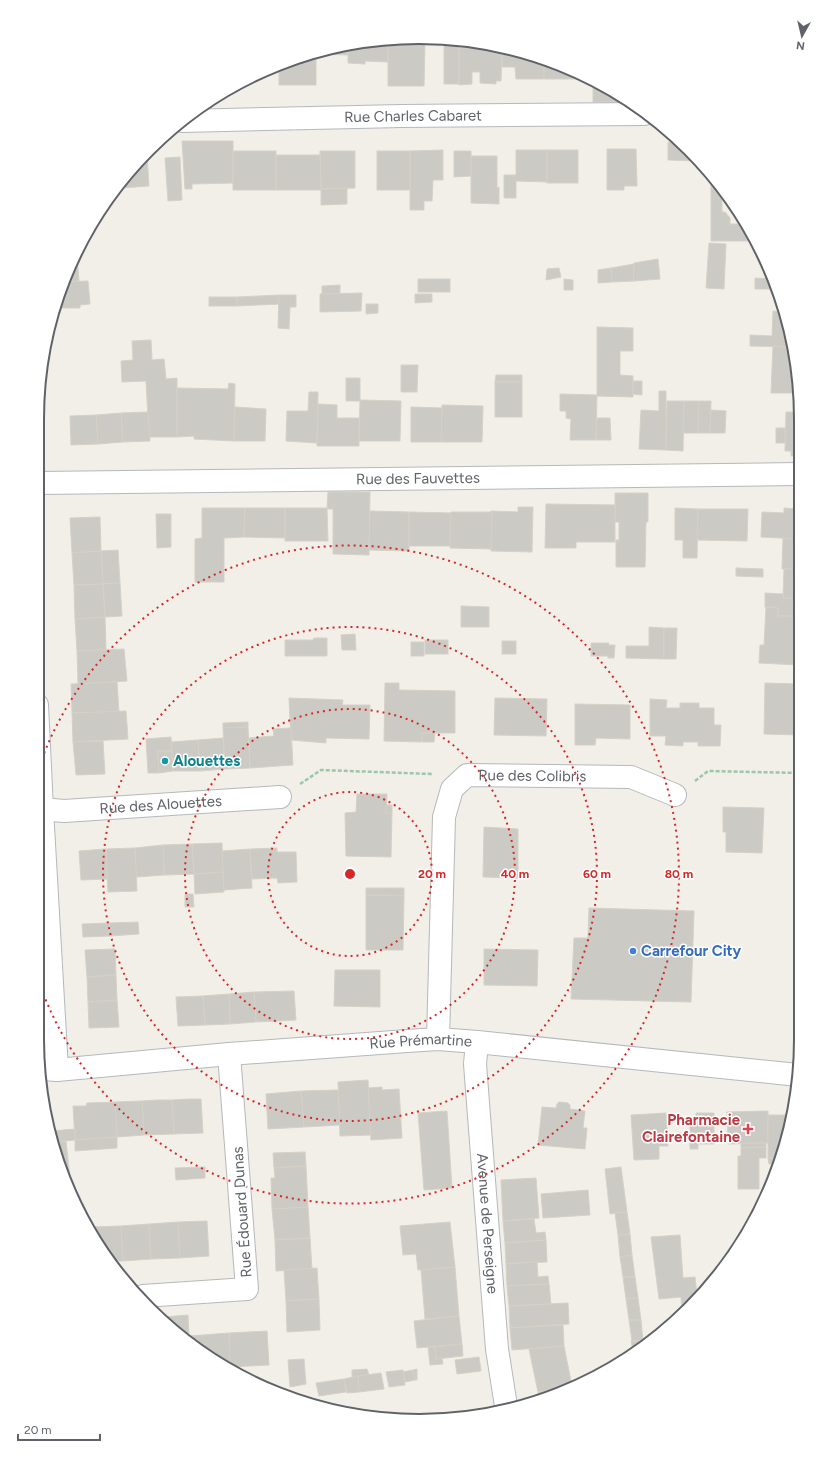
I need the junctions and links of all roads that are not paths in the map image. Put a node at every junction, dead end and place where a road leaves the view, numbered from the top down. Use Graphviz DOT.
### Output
graph roads {
  1 [pos="637,114"];
  2 [pos="193,120"];
  3 [pos="794,474"];
  4 [pos="44,484"];
  5 [pos="675,795"];
  6 [pos="280,797"];
  7 [pos="44,809"];
  8 [pos="44,884"];
  9 [pos="438,1039"];
  10 [pos="477,1042"];
  11 [pos="229,1054"];
  12 [pos="49,1070"];
  13 [pos="792,1074"];
  14 [pos="146,1296"];
  15 [pos="506,1404"];
  1 -- 2 [label="street, Rue Charles Cabaret"];
  3 -- 4 [label="street, Rue des Fauvettes"];
  5 -- 9 [label="street, Rue des Colibris"];
  6 -- 7 [label="street, Rue des Alouettes"];
  8 -- 12 [label="street"];
  9 -- 10 [label="street, Rue Prémartine"];
  9 -- 11 [label="street, Rue Prémartine"];
  10 -- 13 [label="street, Rue Prémartine"];
  10 -- 15 [label="street, Avenue de Perseigne"];
  11 -- 12 [label="street, Rue Prémartine"];
  11 -- 14 [label="street, Rue Édouard Dunas"];
}
